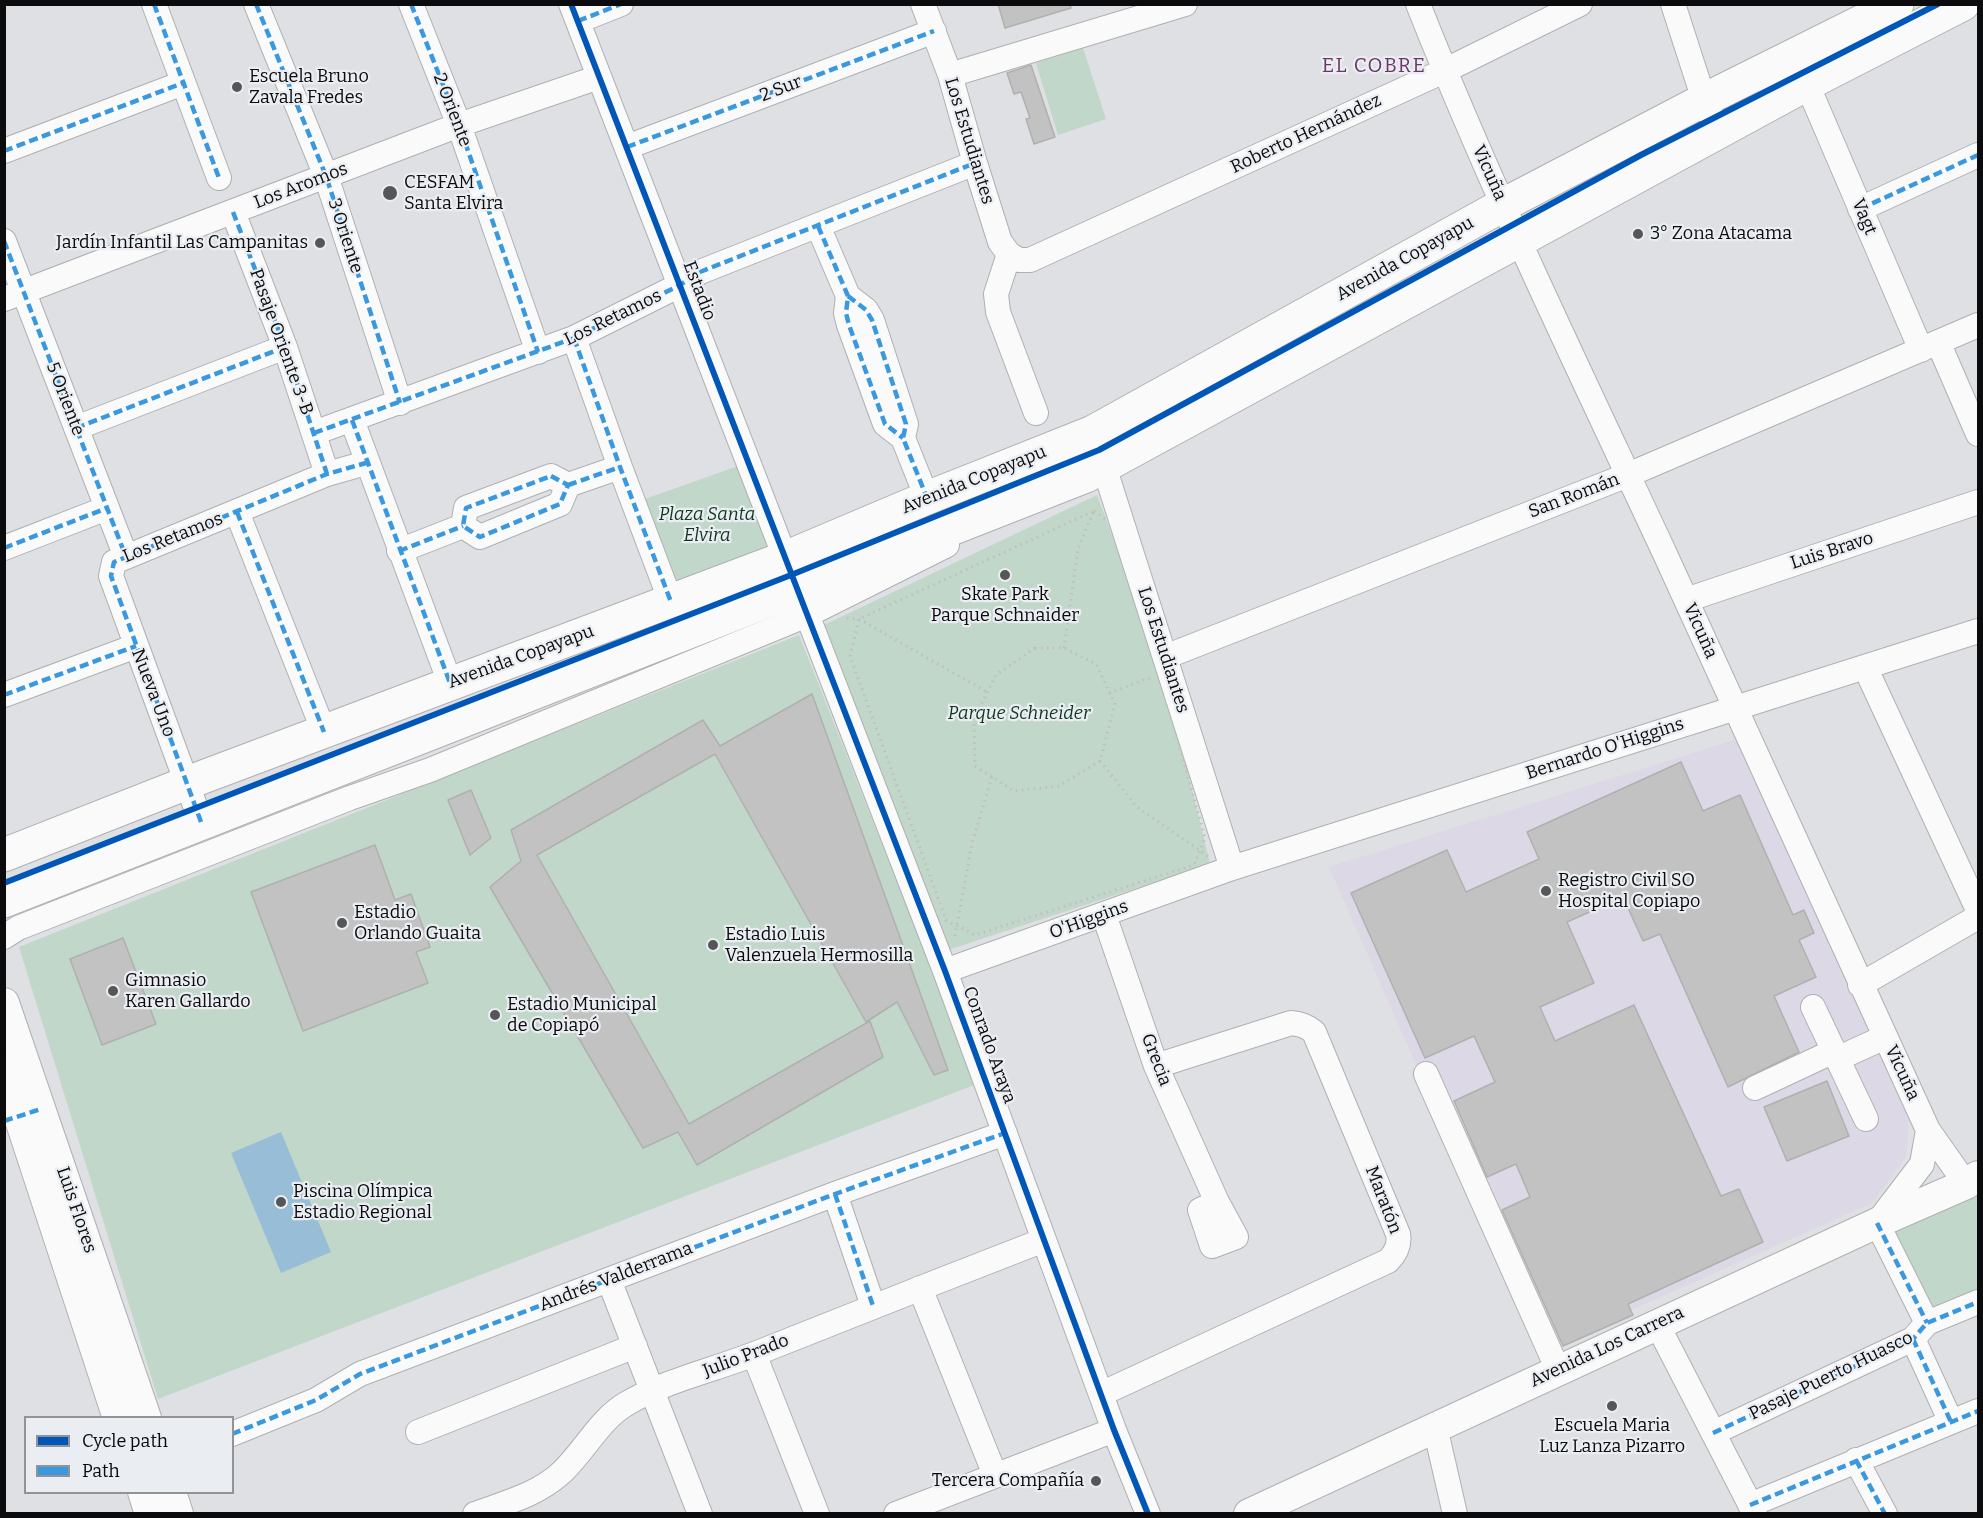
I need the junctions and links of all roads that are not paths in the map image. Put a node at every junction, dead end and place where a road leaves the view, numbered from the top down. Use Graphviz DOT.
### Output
graph roads {
  1 [pos="153,4"];
  2 [pos="256,4"];
  3 [pos="411,4"];
  4 [pos="621,4"];
  5 [pos="923,4"];
  6 [pos="1185,4"];
  7 [pos="1418,4"];
  8 [pos="1580,4"];
  9 [pos="1673,4"];
  10 [pos="1897,4"];
  11 [pos="1963,4"];
  12 [pos="574,13"];
  13 [pos="934,31"];
  14 [pos="1444,71"];
  15 [pos="950,75"];
  16 [pos="599,77"];
  17 [pos="183,83"];
  18 [pos="1807,84"];
  19 [pos="1704,100"];
  20 [pos="459,125"];
  21 [pos="1719,133"];
  22 [pos="627,147"];
  23 [pos="4,151"];
  24 [pos="1978,155"];
  25 [pos="975,164"];
  26 [pos="1560,175"];
  27 [pos="326,176"];
  28 [pos="219,178"];
  29 [pos="1503,205"];
  30 [pos="1860,209"];
  31 [pos="233,212"];
  32 [pos="818,226"];
  33 [pos="4,241"];
  34 [pos="1519,241"];
  35 [pos="1019,257"];
  36 [pos="680,285"];
  37 [pos="14,296"];
  38 [pos="1978,325"];
  39 [pos="574,339"];
  40 [pos="1930,346"];
  41 [pos="285,347"];
  42 [pos="538,352"];
  43 [pos="400,403"];
  44 [pos="1036,413"];
  45 [pos="352,420"];
  46 [pos="76,428"];
  47 [pos="1093,432"];
  48 [pos="314,433"];
  49 [pos="1978,435"];
  50 [pos="366,463"];
  51 [pos="620,467"];
  52 [pos="1095,471"];
  53 [pos="327,474"];
  54 [pos="1628,475"];
  55 [pos="927,498"];
  56 [pos="1978,502"];
  57 [pos="107,508"];
  58 [pos="237,512"];
  59 [pos="4,548"];
  60 [pos="399,551"];
  61 [pos="785,558"];
  62 [pos="120,560"];
  63 [pos="1686,600"];
  64 [pos="671,602"];
  65 [pos="802,602"];
  66 [pos="1978,631"];
  67 [pos="136,646"];
  68 [pos="1162,666"];
  69 [pos="1864,667"];
  70 [pos="450,683"];
  71 [pos="4,695"];
  72 [pos="1735,708"];
  73 [pos="324,732"];
  74 [pos="187,783"];
  75 [pos="350,798"];
  76 [pos="210,819"];
  77 [pos="4,855"];
  78 [pos="1232,868"];
  79 [pos="4,901"];
  80 [pos="1978,910"];
  81 [pos="1104,915"];
  82 [pos="1978,917"];
  83 [pos="4,937"];
  84 [pos="945,971"];
  85 [pos="1860,985"];
  86 [pos="4,1004"];
  87 [pos="1813,1007"];
  88 [pos="1885,1037"];
  89 [pos="1836,1055"];
  90 [pos="1156,1066"];
  91 [pos="4,1071"];
  92 [pos="1426,1074"];
  93 [pos="1755,1088"];
  94 [pos="22,1115"];
  95 [pos="1866,1119"];
  96 [pos="1928,1130"];
  97 [pos="1005,1133"];
  98 [pos="1975,1178"];
  99 [pos="835,1194"];
  100 [pos="1217,1202"];
  101 [pos="1877,1223"];
  102 [pos="1044,1240"];
  103 [pos="609,1280"];
  104 [pos="920,1288"];
  105 [pos="1978,1302"];
  106 [pos="873,1306"];
  107 [pos="1657,1324"];
  108 [pos="1920,1331"];
  109 [pos="634,1346"];
  110 [pos="754,1354"];
  111 [pos="1558,1370"];
  112 [pos="652,1391"];
  113 [pos="1101,1394"];
  114 [pos="1978,1411"];
  115 [pos="117,1416"];
  116 [pos="145,1416"];
  117 [pos="1951,1422"];
  118 [pos="1435,1427"];
  119 [pos="1114,1430"];
  120 [pos="418,1432"];
  121 [pos="234,1433"];
  122 [pos="1713,1433"];
  123 [pos="1856,1460"];
  124 [pos="996,1475"];
  125 [pos="144,1494"];
  126 [pos="172,1494"];
  127 [pos="532,1504"];
  128 [pos="1752,1509"];
  129 [pos="150,1514"];
  130 [pos="178,1514"];
  131 [pos="475,1514"];
  132 [pos="700,1514"];
  133 [pos="817,1514"];
  134 [pos="896,1514"];
  135 [pos="1148,1514"];
  136 [pos="1249,1514"];
  137 [pos="1455,1514"];
  138 [pos="1885,1514"];
  1 -- 17 [label="street"];
  2 -- 27 [label="street, 3 Oriente"];
  3 -- 20 [label="street, 2 Oriente"];
  4 -- 12 [label="street"];
  5 -- 13 [label="street, Los Estudiantes"];
  6 -- 15 [label="street"];
  7 -- 14 [label="street, Vicuña"];
  8 -- 14 [label="street, Roberto Hernández"];
  9 -- 19 [label="street"];
  10 -- 19 [label="highway, Avenida Copayapu"];
  11 -- 18 [label="highway, Avenida Copayapu"];
  12 -- 16 [label="street, Estadio"];
  13 -- 15 [label="street, Los Estudiantes"];
  13 -- 22 [label="street, 2 Sur"];
  14 -- 29 [label="street, Vicuña"];
  14 -- 35 [label="street, Roberto Hernández"];
  15 -- 25 [label="street, Los Estudiantes"];
  16 -- 20 [label="street, Los Aromos"];
  16 -- 22 [label="street, Estadio"];
  17 -- 23 [label="street"];
  17 -- 28 [label="street"];
  18 -- 21 [label="highway, Avenida Copayapu"];
  18 -- 30 [label="street, Vagt"];
  19 -- 21 [label="street"];
  19 -- 26 [label="highway, Avenida Copayapu"];
  20 -- 27 [label="street, Los Aromos"];
  20 -- 42 [label="street, 2 Oriente"];
  21 -- 34 [label="highway, Avenida Copayapu"];
  22 -- 36 [label="street, Estadio"];
  24 -- 30 [label="street"];
  25 -- 32 [label="street, Los Retamos"];
  25 -- 35 [label="street, Los Estudiantes"];
  26 -- 29 [label="highway, Avenida Copayapu"];
  26 -- 34 [label="highway"];
  27 -- 31 [label="street, Los Aromos"];
  27 -- 43 [label="street, 3 Oriente"];
  29 -- 34 [label="street, Vicuña"];
  29 -- 47 [label="highway, Avenida Copayapu"];
  30 -- 40 [label="street, Vagt"];
  31 -- 37 [label="street, Los Aromos"];
  31 -- 41 [label="street, Pasaje Oriente 3-B"];
  32 -- 36 [label="street, Los Retamos"];
  32 -- 55 [label="street"];
  33 -- 37 [label="street, 5 Oriente"];
  34 -- 52 [label="highway, Avenida Copayapu"];
  34 -- 54 [label="street, Vicuña"];
  35 -- 44 [label="street"];
  36 -- 39 [label="street, Los Retamos"];
  36 -- 61 [label="street, Estadio"];
  37 -- 46 [label="street, 5 Oriente"];
  38 -- 40 [label="street, San Román"];
  39 -- 42 [label="street, Los Retamos"];
  39 -- 51 [label="street"];
  40 -- 49 [label="street, Vagt"];
  40 -- 54 [label="street, San Román"];
  41 -- 46 [label="street"];
  41 -- 48 [label="street, Pasaje Oriente 3-B"];
  42 -- 43 [label="street, Los Retamos"];
  43 -- 45 [label="street, Los Retamos"];
  45 -- 48 [label="street, Los Retamos"];
  45 -- 50 [label="street"];
  46 -- 57 [label="street, 5 Oriente"];
  47 -- 52 [label="street, Los Estudiantes"];
  47 -- 55 [label="highway, Avenida Copayapu"];
  48 -- 53 [label="street, Pasaje Oriente 3-B"];
  50 -- 53 [label="street, Los Retamos"];
  50 -- 60 [label="street"];
  51 -- 60 [label="street"];
  51 -- 64 [label="street"];
  52 -- 65 [label="highway, Avenida Copayapu"];
  52 -- 68 [label="street, Los Estudiantes"];
  53 -- 58 [label="street, Los Retamos"];
  54 -- 63 [label="street, Vicuña"];
  54 -- 68 [label="street, San Román"];
  55 -- 61 [label="highway, Avenida Copayapu"];
  56 -- 63 [label="street, Luis Bravo"];
  57 -- 59 [label="street"];
  57 -- 62 [label="street, 5 Oriente"];
  58 -- 62 [label="street, Los Retamos"];
  58 -- 73 [label="street"];
  60 -- 70 [label="street"];
  61 -- 64 [label="highway, Avenida Copayapu"];
  61 -- 65 [label="street, Estadio"];
  62 -- 67 [label="street, Nueva Uno"];
  63 -- 72 [label="street, Vicuña"];
  64 -- 70 [label="highway, Avenida Copayapu"];
  65 -- 75 [label="street, Avenida Copayapu"];
  65 -- 76 [label="highway, Avenida Copayapu"];
  65 -- 84 [label="street, Conrado Araya"];
  66 -- 69 [label="street, Bernardo O'Higgins"];
  67 -- 71 [label="street"];
  67 -- 74 [label="street, Nueva Uno"];
  68 -- 78 [label="street, Los Estudiantes"];
  69 -- 72 [label="street, Bernardo O'Higgins"];
  69 -- 80 [label="street"];
  70 -- 73 [label="highway, Avenida Copayapu"];
  72 -- 78 [label="street, Bernardo O'Higgins"];
  72 -- 85 [label="street, Vicuña"];
  73 -- 74 [label="highway, Avenida Copayapu"];
  74 -- 76 [label="street, Nueva Uno"];
  74 -- 77 [label="highway, Avenida Copayapu"];
  75 -- 76 [label="street, Avenida Copayapu"];
  75 -- 83 [label="street, Avenida Copayapu"];
  76 -- 79 [label="highway, Avenida Copayapu"];
  78 -- 81 [label="street, O'Higgins"];
  81 -- 84 [label="street, O'Higgins"];
  81 -- 90 [label="street, Grecia"];
  82 -- 85 [label="street"];
  84 -- 97 [label="street, Conrado Araya"];
  85 -- 88 [label="street, Vicuña"];
  86 -- 94 [label="main road, Luis Flores"];
  87 -- 89 [label="street"];
  88 -- 89 [label="street"];
  88 -- 96 [label="street, Vicuña"];
  89 -- 93 [label="street"];
  89 -- 95 [label="street"];
  90 -- 100 [label="street, Grecia"];
  90 -- 113 [label="street, Maratón"];
  91 -- 94 [label="main road, Luis Flores"];
  92 -- 111 [label="street"];
  94 -- 115 [label="main road, Luis Flores"];
  94 -- 116 [label="main road, Luis Flores"];
  96 -- 98 [label="street, Vicuña"];
  96 -- 101 [label="street"];
  97 -- 99 [label="street, Andrés Valderrama"];
  97 -- 102 [label="street, Conrado Araya"];
  98 -- 101 [label="main road, Avenida Los Carrera"];
  99 -- 103 [label="street, Andrés Valderrama"];
  99 -- 106 [label="street"];
  101 -- 107 [label="main road, Avenida Los Carrera"];
  101 -- 108 [label="street"];
  102 -- 104 [label="street, Julio Prado"];
  102 -- 113 [label="street, Conrado Araya"];
  103 -- 109 [label="street"];
  103 -- 121 [label="street, Andrés Valderrama"];
  104 -- 106 [label="street, Julio Prado"];
  104 -- 124 [label="street"];
  105 -- 108 [label="street, Pasaje Puerto Huasco"];
  106 -- 110 [label="street, Julio Prado"];
  107 -- 111 [label="main road, Avenida Los Carrera"];
  107 -- 122 [label="street"];
  108 -- 117 [label="street"];
  108 -- 122 [label="street, Pasaje Puerto Huasco"];
  109 -- 112 [label="street"];
  109 -- 120 [label="street"];
  110 -- 112 [label="street, Julio Prado"];
  110 -- 133 [label="street"];
  111 -- 118 [label="main road, Avenida Los Carrera"];
  112 -- 127 [label="street, Julio Prado"];
  112 -- 132 [label="street"];
  113 -- 119 [label="street, Conrado Araya"];
  114 -- 117 [label="street"];
  117 -- 123 [label="street"];
  118 -- 136 [label="main road, Avenida Los Carrera"];
  118 -- 137 [label="street"];
  119 -- 124 [label="street"];
  119 -- 135 [label="street, Conrado Araya"];
  122 -- 128 [label="street"];
  123 -- 128 [label="street"];
  123 -- 138 [label="street"];
  124 -- 134 [label="street"];
  125 -- 129 [label="main road"];
  126 -- 130 [label="main road"];
  127 -- 131 [label="street, Julio Prado"];
}
